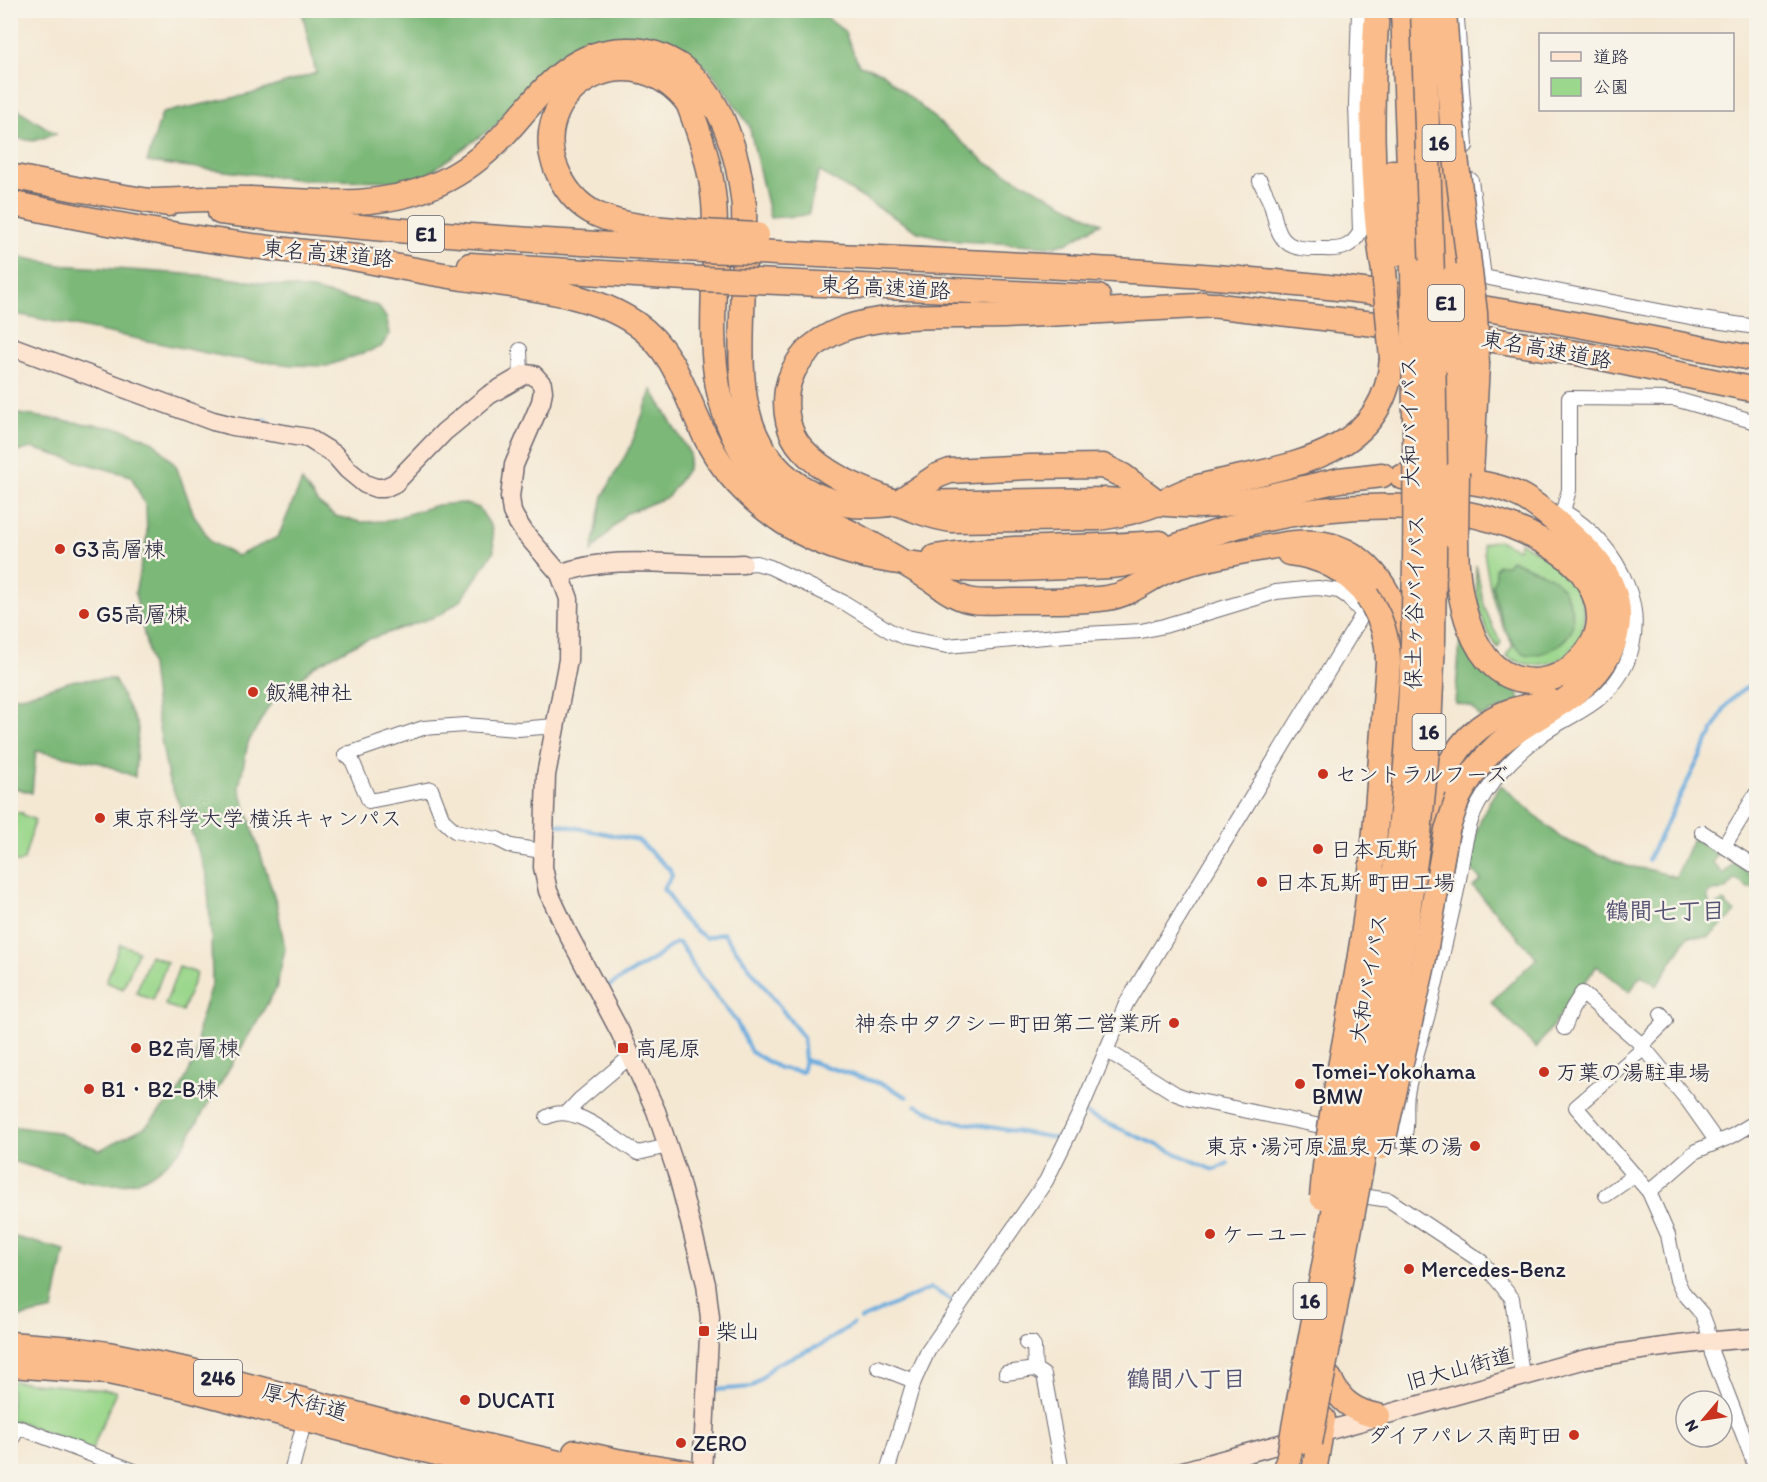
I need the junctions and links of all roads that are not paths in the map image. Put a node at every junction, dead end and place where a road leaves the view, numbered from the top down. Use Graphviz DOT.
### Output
graph roads {
  1 [pos="1359,10"];
  2 [pos="1377,10"];
  3 [pos="1396,10"];
  4 [pos="1403,10"];
  5 [pos="1423,10"];
  6 [pos="1436,10"];
  7 [pos="1444,10"];
  8 [pos="1449,10"];
  9 [pos="10,176"];
  10 [pos="1260,181"];
  11 [pos="151,201"];
  12 [pos="10,203"];
  13 [pos="703,241"];
  14 [pos="342,256"];
  15 [pos="1395,271"];
  16 [pos="1218,305"];
  17 [pos="1756,327"];
  18 [pos="10,346"];
  19 [pos="520,350"];
  20 [pos="1756,359"];
  21 [pos="1400,361"];
  22 [pos="1459,365"];
  23 [pos="521,375"];
  24 [pos="1756,390"];
  25 [pos="1756,422"];
  26 [pos="1398,473"];
  27 [pos="1457,473"];
  28 [pos="1270,496"];
  29 [pos="897,503"];
  30 [pos="1159,503"];
  31 [pos="1567,533"];
  32 [pos="1455,537"];
  33 [pos="1198,550"];
  34 [pos="1254,550"];
  35 [pos="903,562"];
  36 [pos="743,564"];
  37 [pos="1162,567"];
  38 [pos="1125,572"];
  39 [pos="560,574"];
  40 [pos="1586,683"];
  41 [pos="555,726"];
  42 [pos="1397,784"];
  43 [pos="1756,794"];
  44 [pos="1702,832"];
  45 [pos="1725,846"];
  46 [pos="1424,847"];
  47 [pos="542,851"];
  48 [pos="1756,867"];
  49 [pos="1660,1014"];
  50 [pos="1564,1028"];
  51 [pos="1643,1046"];
  52 [pos="1106,1050"];
  53 [pos="632,1055"];
  54 [pos="567,1113"];
  55 [pos="547,1117"];
  56 [pos="1756,1122"];
  57 [pos="1341,1130"];
  58 [pos="1372,1136"];
  59 [pos="1717,1142"];
  60 [pos="668,1146"];
  61 [pos="1635,1175"];
  62 [pos="1649,1192"];
  63 [pos="1606,1195"];
  64 [pos="1362,1196"];
  65 [pos="1312,1331"];
  66 [pos="1756,1338"];
  67 [pos="1708,1341"];
  68 [pos="1026,1343"];
  69 [pos="10,1344"];
  70 [pos="10,1365"];
  71 [pos="878,1367"];
  72 [pos="1006,1372"];
  73 [pos="1045,1372"];
  74 [pos="1327,1375"];
  75 [pos="1522,1376"];
  76 [pos="914,1381"];
  77 [pos="1378,1416"];
  78 [pos="305,1419"];
  79 [pos="421,1431"];
  80 [pos="1316,1437"];
  81 [pos="1283,1443"];
  82 [pos="10,1444"];
  83 [pos="399,1444"];
  84 [pos="137,1472"];
  85 [pos="291,1472"];
  86 [pos="466,1472"];
  87 [pos="515,1472"];
  88 [pos="597,1472"];
  89 [pos="687,1472"];
  90 [pos="702,1472"];
  91 [pos="886,1472"];
  92 [pos="1062,1472"];
  93 [pos="1179,1472"];
  94 [pos="1277,1472"];
  95 [pos="1286,1472"];
  96 [pos="1305,1472"];
  97 [pos="1314,1472"];
  98 [pos="1755,1472"];
  1 -- 10 [label="street"];
  2 -- 15 [label="highway"];
  3 -- 15 [label="highway, 大和バイパス / 16"];
  4 -- 65 [label="highway, 保土ヶ谷バイパス / 16, bridge"];
  5 -- 74 [label="highway, 保土ヶ谷バイパス / 16, bridge"];
  6 -- 22 [label="highway, 大和バイパス / 16"];
  7 -- 22 [label="highway, bridge"];
  8 -- 17 [label="street"];
  9 -- 11 [label="highway, 東名高速道路 / E1"];
  11 -- 13 [label="highway, 東名高速道路 / E1"];
  11 -- 29 [label="highway"];
  12 -- 14 [label="highway, 東名高速道路 / E1"];
  13 -- 20 [label="highway, 東名高速道路 / E1, bridge"];
  13 -- 35 [label="highway"];
  14 -- 16 [label="highway, 東名高速道路 / E1, bridge"];
  14 -- 35 [label="highway"];
  15 -- 21 [label="highway, 大和バイパス / 16"];
  16 -- 24 [label="highway, 東名高速道路 / E1"];
  16 -- 29 [label="highway"];
  18 -- 23 [label="street"];
  19 -- 23 [label="street"];
  21 -- 26 [label="highway, 大和バイパス / 16"];
  21 -- 30 [label="highway"];
  22 -- 27 [label="highway, 大和バイパス / 16"];
  22 -- 27 [label="highway"];
  23 -- 39 [label="street"];
  25 -- 58 [label="street"];
  26 -- 28 [label="highway"];
  26 -- 31 [label="highway"];
  26 -- 42 [label="highway, 大和バイパス / 16"];
  27 -- 32 [label="highway, 大和バイパス / 16"];
  28 -- 30 [label="highway"];
  28 -- 31 [label="highway"];
  29 -- 30 [label="highway"];
  29 -- 30 [label="highway"];
  31 -- 40 [label="highway"];
  32 -- 33 [label="highway"];
  32 -- 46 [label="highway, 大和バイパス / 16"];
  33 -- 34 [label="highway"];
  33 -- 35 [label="highway"];
  33 -- 37 [label="highway"];
  33 -- 38 [label="highway"];
  34 -- 42 [label="highway"];
  34 -- 65 [label="highway, bridge"];
  35 -- 37 [label="highway"];
  35 -- 38 [label="highway"];
  36 -- 39 [label="street"];
  36 -- 52 [label="street"];
  37 -- 38 [label="highway"];
  39 -- 41 [label="street"];
  40 -- 46 [label="highway"];
  40 -- 74 [label="highway, bridge"];
  41 -- 47 [label="street"];
  41 -- 47 [label="street"];
  42 -- 57 [label="highway, 大和バイパス / 16"];
  43 -- 45 [label="street"];
  44 -- 45 [label="street"];
  45 -- 48 [label="street"];
  46 -- 58 [label="highway, 大和バイパス / 16"];
  47 -- 53 [label="street"];
  49 -- 51 [label="street"];
  50 -- 51 [label="street"];
  51 -- 59 [label="street"];
  51 -- 61 [label="street"];
  52 -- 57 [label="street"];
  52 -- 76 [label="street"];
  53 -- 54 [label="street"];
  53 -- 60 [label="street"];
  54 -- 55 [label="street"];
  54 -- 60 [label="street"];
  56 -- 59 [label="street"];
  57 -- 58 [label="street"];
  57 -- 81 [label="highway, 大和バイパス / 16"];
  58 -- 64 [label="highway, 大和バイパス / 16"];
  59 -- 62 [label="street"];
  60 -- 90 [label="street"];
  61 -- 62 [label="street"];
  61 -- 63 [label="street"];
  62 -- 67 [label="street"];
  64 -- 74 [label="highway, 大和バイパス / 16"];
  64 -- 75 [label="street"];
  65 -- 95 [label="highway, 保土ヶ谷バイパス / 16, bridge"];
  66 -- 67 [label="street, 旧大山街道"];
  67 -- 75 [label="street, 旧大山街道"];
  67 -- 98 [label="street"];
  68 -- 73 [label="street"];
  69 -- 79 [label="highway, 厚木街道 / 246"];
  70 -- 78 [label="highway, 厚木街道 / 246"];
  71 -- 76 [label="street"];
  72 -- 73 [label="street"];
  73 -- 92 [label="street"];
  74 -- 77 [label="highway"];
  74 -- 80 [label="highway, 保土ヶ谷バイパス / 16, bridge"];
  75 -- 77 [label="street, 旧大山街道"];
  76 -- 91 [label="street"];
  77 -- 80 [label="street, 旧大山街道"];
  78 -- 83 [label="highway, 厚木街道 / 246"];
  78 -- 85 [label="street"];
  79 -- 88 [label="highway, 厚木街道 / 246"];
  79 -- 89 [label="highway"];
  80 -- 81 [label="street, 旧大山街道"];
  80 -- 96 [label="highway, 保土ヶ谷バイパス"];
  80 -- 97 [label="highway, 16"];
  81 -- 93 [label="street, 旧大山街道"];
  81 -- 94 [label="highway, 大和バイパス / 16"];
  82 -- 84 [label="street"];
  83 -- 86 [label="highway"];
  83 -- 87 [label="highway, 厚木街道 / 246"];
}
